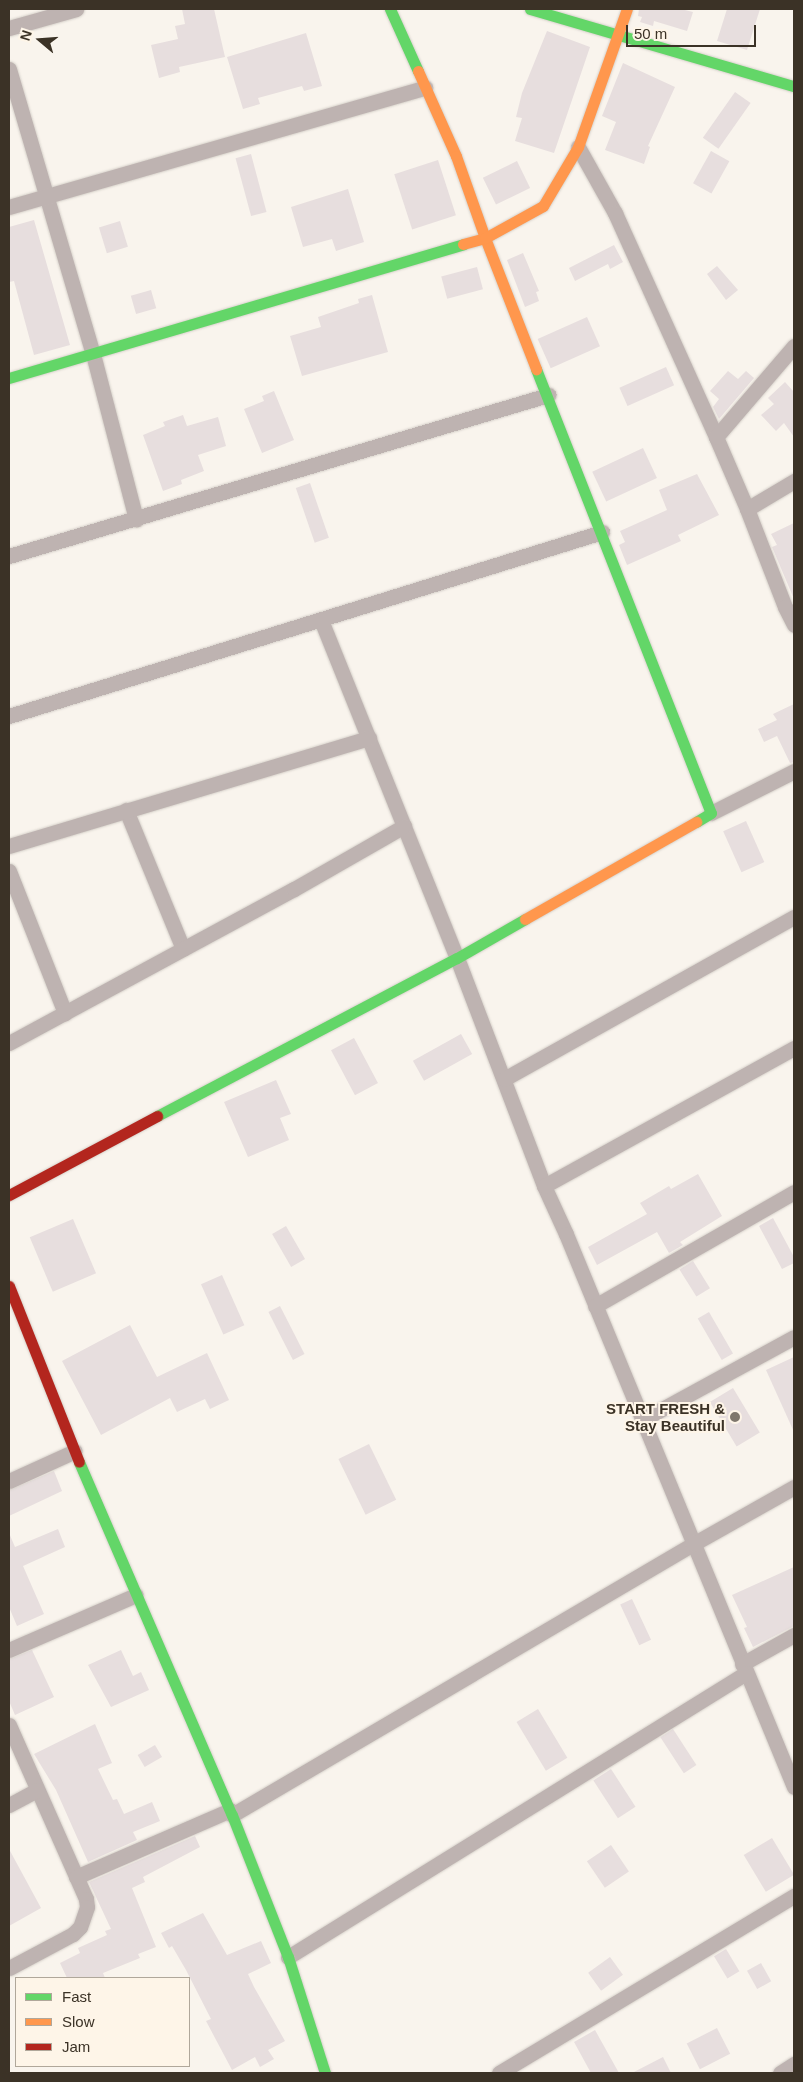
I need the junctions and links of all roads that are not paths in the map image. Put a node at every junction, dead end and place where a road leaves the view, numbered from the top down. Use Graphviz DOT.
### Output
graph roads {
  1 [pos="76,9"];
  2 [pos="390,9"];
  3 [pos="530,9"];
  4 [pos="628,9"];
  5 [pos="9,28"];
  6 [pos="618,35"];
  7 [pos="9,69"];
  8 [pos="794,86"];
  9 [pos="425,88"];
  10 [pos="578,147"];
  11 [pos="47,196"];
  12 [pos="9,207"];
  13 [pos="486,238"];
  14 [pos="794,346"];
  15 [pos="93,354"];
  16 [pos="9,378"];
  17 [pos="548,395"];
  18 [pos="716,436"];
  19 [pos="794,481"];
  20 [pos="747,509"];
  21 [pos="136,519"];
  22 [pos="602,532"];
  23 [pos="9,556"];
  24 [pos="321,620"];
  25 [pos="794,625"];
  26 [pos="9,716"];
  27 [pos="369,738"];
  28 [pos="794,771"];
  29 [pos="126,810"];
  30 [pos="711,813"];
  31 [pos="404,826"];
  32 [pos="9,846"];
  33 [pos="9,871"];
  34 [pos="794,917"];
  35 [pos="183,949"];
  36 [pos="458,958"];
  37 [pos="65,1013"];
  38 [pos="9,1044"];
  39 [pos="794,1048"];
  40 [pos="504,1080"];
  41 [pos="544,1186"];
  42 [pos="794,1192"];
  43 [pos="9,1195"];
  44 [pos="9,1286"];
  45 [pos="596,1306"];
  46 [pos="794,1337"];
  47 [pos="642,1420"];
  48 [pos="75,1451"];
  49 [pos="9,1481"];
  50 [pos="794,1488"];
  51 [pos="693,1544"];
  52 [pos="136,1596"];
  53 [pos="794,1635"];
  54 [pos="9,1650"];
  55 [pos="744,1668"];
  56 [pos="9,1725"];
  57 [pos="794,1787"];
  58 [pos="37,1790"];
  59 [pos="9,1805"];
  60 [pos="231,1813"];
  61 [pos="76,1877"];
  62 [pos="794,1896"];
  63 [pos="288,1956"];
  64 [pos="9,1968"];
  65 [pos="794,2064"];
  66 [pos="325,2073"];
  67 [pos="499,2073"];
  68 [pos="780,2073"];
  1 -- 5 [label="street"];
  2 -- 9 [label="street"];
  3 -- 6 [label="street"];
  4 -- 6 [label="street"];
  6 -- 8 [label="street"];
  6 -- 10 [label="street"];
  7 -- 11 [label="street"];
  9 -- 11 [label="street"];
  9 -- 13 [label="street"];
  10 -- 13 [label="street"];
  10 -- 18 [label="street"];
  11 -- 12 [label="street"];
  11 -- 15 [label="street"];
  13 -- 15 [label="street"];
  13 -- 17 [label="street"];
  14 -- 18 [label="street"];
  15 -- 16 [label="street"];
  15 -- 21 [label="street"];
  17 -- 21 [label="street"];
  17 -- 22 [label="street"];
  18 -- 20 [label="street"];
  19 -- 20 [label="street"];
  20 -- 25 [label="street"];
  21 -- 23 [label="street"];
  22 -- 24 [label="street"];
  22 -- 30 [label="street"];
  24 -- 26 [label="street"];
  24 -- 27 [label="street"];
  27 -- 29 [label="street"];
  27 -- 31 [label="street"];
  28 -- 30 [label="street"];
  29 -- 32 [label="street"];
  29 -- 35 [label="street"];
  30 -- 36 [label="street"];
  31 -- 35 [label="street"];
  31 -- 36 [label="street"];
  33 -- 37 [label="street"];
  34 -- 40 [label="street"];
  35 -- 37 [label="street"];
  36 -- 40 [label="street"];
  36 -- 43 [label="street"];
  37 -- 38 [label="street"];
  39 -- 41 [label="street"];
  40 -- 41 [label="street"];
  41 -- 45 [label="street"];
  42 -- 45 [label="street"];
  44 -- 48 [label="street"];
  45 -- 47 [label="street"];
  46 -- 47 [label="street"];
  47 -- 51 [label="street"];
  48 -- 49 [label="street"];
  48 -- 52 [label="street"];
  50 -- 51 [label="street"];
  51 -- 55 [label="street"];
  51 -- 60 [label="street"];
  52 -- 54 [label="street"];
  52 -- 60 [label="street"];
  53 -- 55 [label="street"];
  55 -- 57 [label="street"];
  55 -- 63 [label="street"];
  56 -- 58 [label="street"];
  58 -- 59 [label="street"];
  58 -- 61 [label="street"];
  60 -- 61 [label="street"];
  60 -- 63 [label="street"];
  61 -- 64 [label="street"];
  62 -- 67 [label="street"];
  63 -- 66 [label="street"];
  65 -- 68 [label="street"];
}
